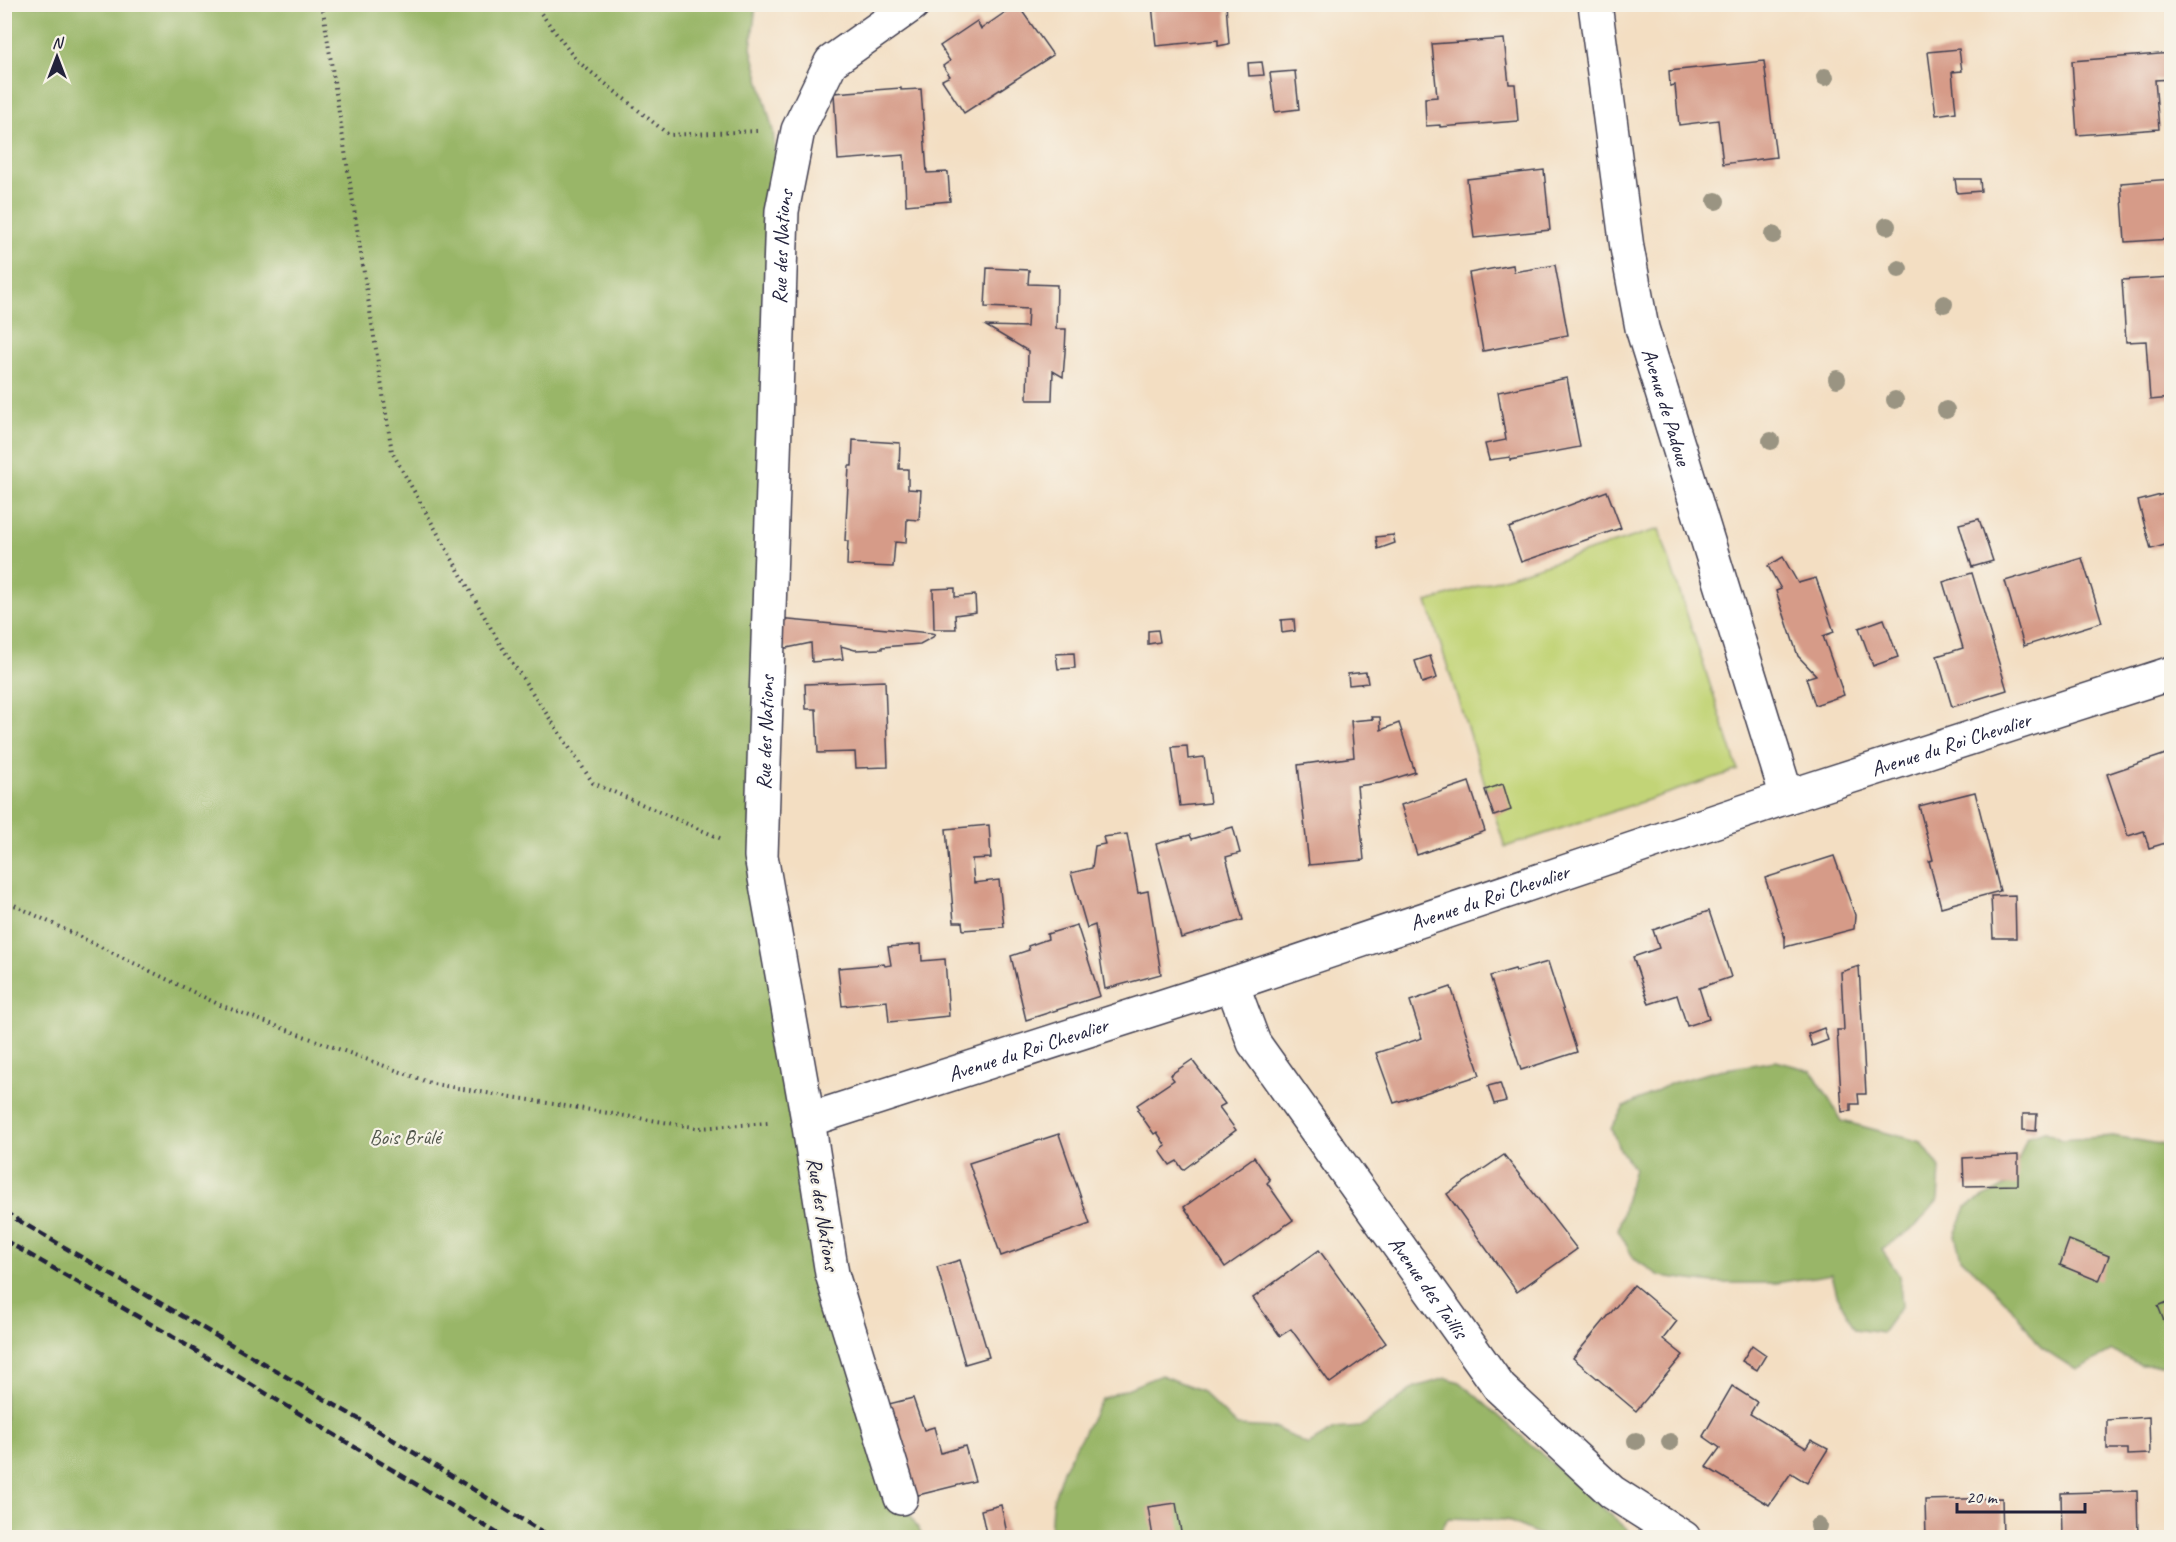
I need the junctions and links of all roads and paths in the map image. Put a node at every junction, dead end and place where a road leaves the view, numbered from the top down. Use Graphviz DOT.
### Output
graph roads {
  1 [pos="322,4"];
  2 [pos="534,4"];
  3 [pos="913,4"];
  4 [pos="1595,4"];
  5 [pos="798,130"];
  6 [pos="2172,673"];
  7 [pos="1787,796"];
  8 [pos="761,856"];
  9 [pos="4,900"];
  10 [pos="1232,984"];
  11 [pos="808,1120"];
  12 [pos="901,1498"];
  13 [pos="1684,1538"];
  1 -- 8 [label="path"];
  2 -- 5 [label="path"];
  3 -- 5 [label="street, Rue des Nations"];
  4 -- 7 [label="street, Avenue de Padoue"];
  5 -- 8 [label="street, Rue des Nations"];
  6 -- 7 [label="street, Avenue du Roi Chevalier"];
  7 -- 10 [label="street, Avenue du Roi Chevalier"];
  8 -- 11 [label="street, Rue des Nations"];
  9 -- 11 [label="path"];
  10 -- 11 [label="street, Avenue du Roi Chevalier"];
  10 -- 13 [label="street, Avenue des Taillis"];
  11 -- 12 [label="street, Rue des Nations"];
}
